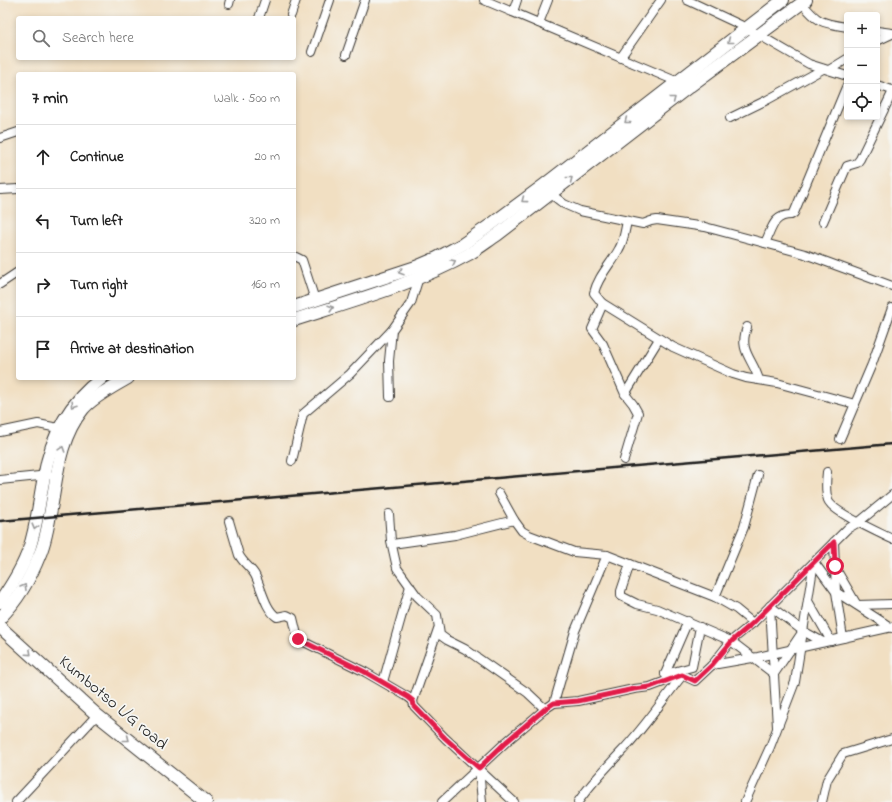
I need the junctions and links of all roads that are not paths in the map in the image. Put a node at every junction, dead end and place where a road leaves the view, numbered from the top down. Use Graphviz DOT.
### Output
graph roads {
  1 [pos="265,0"];
  2 [pos="296,0"];
  3 [pos="330,0"];
  4 [pos="365,0"];
  5 [pos="485,0"];
  6 [pos="517,0"];
  7 [pos="548,0"];
  8 [pos="661,0"];
  9 [pos="686,0"];
  10 [pos="783,0"];
  11 [pos="804,2"];
  12 [pos="513,12"];
  13 [pos="291,15"];
  14 [pos="260,16"];
  15 [pos="539,23"];
  16 [pos="844,26"];
  17 [pos="747,28"];
  18 [pos="880,31"];
  19 [pos="892,33"];
  20 [pos="759,36"];
  21 [pos="880,39"];
  22 [pos="312,52"];
  23 [pos="346,55"];
  24 [pos="621,57"];
  25 [pos="844,60"];
  26 [pos="826,69"];
  27 [pos="844,75"];
  28 [pos="678,82"];
  29 [pos="880,86"];
  30 [pos="892,90"];
  31 [pos="844,92"];
  32 [pos="892,94"];
  33 [pos="730,118"];
  34 [pos="16,133"];
  35 [pos="0,138"];
  36 [pos="16,189"];
  37 [pos="0,190"];
  38 [pos="550,194"];
  39 [pos="628,221"];
  40 [pos="823,222"];
  41 [pos="765,243"];
  42 [pos="296,257"];
  43 [pos="16,275"];
  44 [pos="419,277"];
  45 [pos="0,284"];
  46 [pos="892,286"];
  47 [pos="315,300"];
  48 [pos="602,303"];
  49 [pos="296,306"];
  50 [pos="892,308"];
  51 [pos="296,319"];
  52 [pos="747,327"];
  53 [pos="392,330"];
  54 [pos="659,339"];
  55 [pos="100,380"];
  56 [pos="124,380"];
  57 [pos="759,380"];
  58 [pos="625,394"];
  59 [pos="390,397"];
  60 [pos="855,404"];
  61 [pos="58,428"];
  62 [pos="0,432"];
  63 [pos="840,439"];
  64 [pos="624,460"];
  65 [pos="292,461"];
  66 [pos="826,472"];
  67 [pos="50,475"];
  68 [pos="758,476"];
  69 [pos="0,480"];
  70 [pos="499,493"];
  71 [pos="892,494"];
  72 [pos="389,514"];
  73 [pos="514,520"];
  74 [pos="229,522"];
  75 [pos="859,522"];
  76 [pos="892,539"];
  77 [pos="834,542"];
  78 [pos="392,544"];
  79 [pos="607,555"];
  80 [pos="814,562"];
  81 [pos="630,564"];
  82 [pos="835,566"];
  83 [pos="410,586"];
  84 [pos="836,592"];
  85 [pos="715,597"];
  86 [pos="808,601"];
  87 [pos="0,602"];
  88 [pos="892,604"];
  89 [pos="856,605"];
  90 [pos="770,606"];
  91 [pos="0,618"];
  92 [pos="688,621"];
  93 [pos="753,623"];
  94 [pos="0,627"];
  95 [pos="700,627"];
  96 [pos="892,627"];
  97 [pos="438,629"];
  98 [pos="803,630"];
  99 [pos="843,638"];
  100 [pos="732,641"];
  101 [pos="827,642"];
  102 [pos="801,647"];
  103 [pos="790,650"];
  104 [pos="773,654"];
  105 [pos="753,658"];
  106 [pos="712,665"];
  107 [pos="774,674"];
  108 [pos="682,675"];
  109 [pos="383,682"];
  110 [pos="413,701"];
  111 [pos="554,703"];
  112 [pos="545,709"];
  113 [pos="97,715"];
  114 [pos="777,730"];
  115 [pos="892,739"];
  116 [pos="479,768"];
  117 [pos="202,801"];
  118 [pos="16,802"];
  119 [pos="442,802"];
  120 [pos="482,802"];
  121 [pos="514,802"];
  122 [pos="578,802"];
  123 [pos="745,802"];
  124 [pos="822,802"];
  1 -- 14 [label="street"];
  2 -- 13 [label="street"];
  3 -- 22 [label="street"];
  4 -- 23 [label="street"];
  5 -- 12 [label="street"];
  6 -- 12 [label="street"];
  7 -- 15 [label="street"];
  8 -- 24 [label="street"];
  9 -- 17 [label="street"];
  10 -- 17 [label="main road"];
  11 -- 16 [label="street"];
  11 -- 20 [label="main road"];
  12 -- 15 [label="street"];
  15 -- 24 [label="street"];
  17 -- 20 [label="street"];
  17 -- 28 [label="main road, one-way"];
  18 -- 19 [label="street"];
  19 -- 21 [label="street"];
  20 -- 26 [label="street"];
  38 -- 20 [label="main road, one-way"];
  24 -- 28 [label="street"];
  25 -- 26 [label="street"];
  26 -- 27 [label="street"];
  26 -- 33 [label="street"];
  28 -- 47 [label="main road, one-way"];
  29 -- 30 [label="street"];
  31 -- 41 [label="street"];
  32 -- 40 [label="street"];
  34 -- 35 [label="street"];
  36 -- 37 [label="street"];
  38 -- 39 [label="street"];
  44 -- 38 [label="main road, one-way"];
  39 -- 41 [label="street"];
  39 -- 48 [label="street"];
  41 -- 46 [label="street"];
  42 -- 47 [label="street"];
  43 -- 45 [label="street"];
  51 -- 44 [label="main road, one-way"];
  44 -- 53 [label="street"];
  47 -- 49 [label="main road"];
  48 -- 54 [label="street"];
  48 -- 58 [label="street"];
  50 -- 60 [label="street"];
  52 -- 57 [label="street"];
  53 -- 59 [label="street"];
  53 -- 65 [label="street"];
  54 -- 57 [label="street"];
  54 -- 58 [label="street"];
  55 -- 61 [label="main road, one-way"];
  67 -- 56 [label="main road, one-way"];
  57 -- 60 [label="street"];
  58 -- 64 [label="street"];
  60 -- 63 [label="street"];
  61 -- 62 [label="street"];
  61 -- 67 [label="main road"];
  66 -- 75 [label="street"];
  67 -- 69 [label="street"];
  67 -- 87 [label="main road, one-way"];
  91 -- 67 [label="main road, one-way"];
  68 -- 85 [label="street"];
  70 -- 73 [label="street"];
  71 -- 75 [label="street"];
  72 -- 78 [label="street"];
  73 -- 78 [label="street"];
  73 -- 79 [label="street"];
  74 -- 109 [label="street"];
  75 -- 76 [label="street"];
  75 -- 77 [label="street"];
  77 -- 80 [label="street"];
  77 -- 82 [label="street"];
  78 -- 83 [label="street"];
  79 -- 81 [label="street"];
  79 -- 111 [label="street"];
  80 -- 84 [label="street"];
  80 -- 86 [label="street"];
  80 -- 90 [label="street"];
  81 -- 85 [label="street"];
  81 -- 92 [label="street"];
  82 -- 84 [label="street"];
  82 -- 89 [label="street"];
  83 -- 97 [label="street"];
  83 -- 109 [label="street"];
  84 -- 89 [label="street"];
  84 -- 99 [label="street"];
  85 -- 93 [label="street"];
  86 -- 98 [label="street"];
  86 -- 101 [label="street"];
  88 -- 89 [label="street"];
  89 -- 96 [label="street"];
  90 -- 93 [label="street"];
  90 -- 98 [label="street"];
  90 -- 104 [label="street"];
  92 -- 95 [label="street"];
  92 -- 95 [label="street"];
  93 -- 100 [label="street"];
  94 -- 113 [label="main road, Kumbotso L/G road, one-way"];
  95 -- 100 [label="street"];
  96 -- 99 [label="street"];
  97 -- 110 [label="street"];
  97 -- 112 [label="street"];
  98 -- 101 [label="street"];
  98 -- 102 [label="street"];
  98 -- 103 [label="street"];
  99 -- 101 [label="street"];
  100 -- 105 [label="street"];
  100 -- 106 [label="street"];
  101 -- 102 [label="street"];
  102 -- 103 [label="street"];
  102 -- 114 [label="street"];
  103 -- 104 [label="street"];
  103 -- 107 [label="street"];
  104 -- 105 [label="street"];
  104 -- 107 [label="street"];
  105 -- 106 [label="street"];
  105 -- 107 [label="street"];
  106 -- 108 [label="street"];
  107 -- 114 [label="street"];
  108 -- 111 [label="street"];
  108 -- 122 [label="street"];
  109 -- 110 [label="street"];
  110 -- 116 [label="street"];
  111 -- 112 [label="street"];
  112 -- 116 [label="street"];
  113 -- 117 [label="main road, Kumbotso L/G road, one-way"];
  113 -- 118 [label="street"];
  114 -- 123 [label="street"];
  115 -- 124 [label="street"];
  116 -- 119 [label="street"];
  116 -- 120 [label="street"];
  116 -- 121 [label="street"];
}
